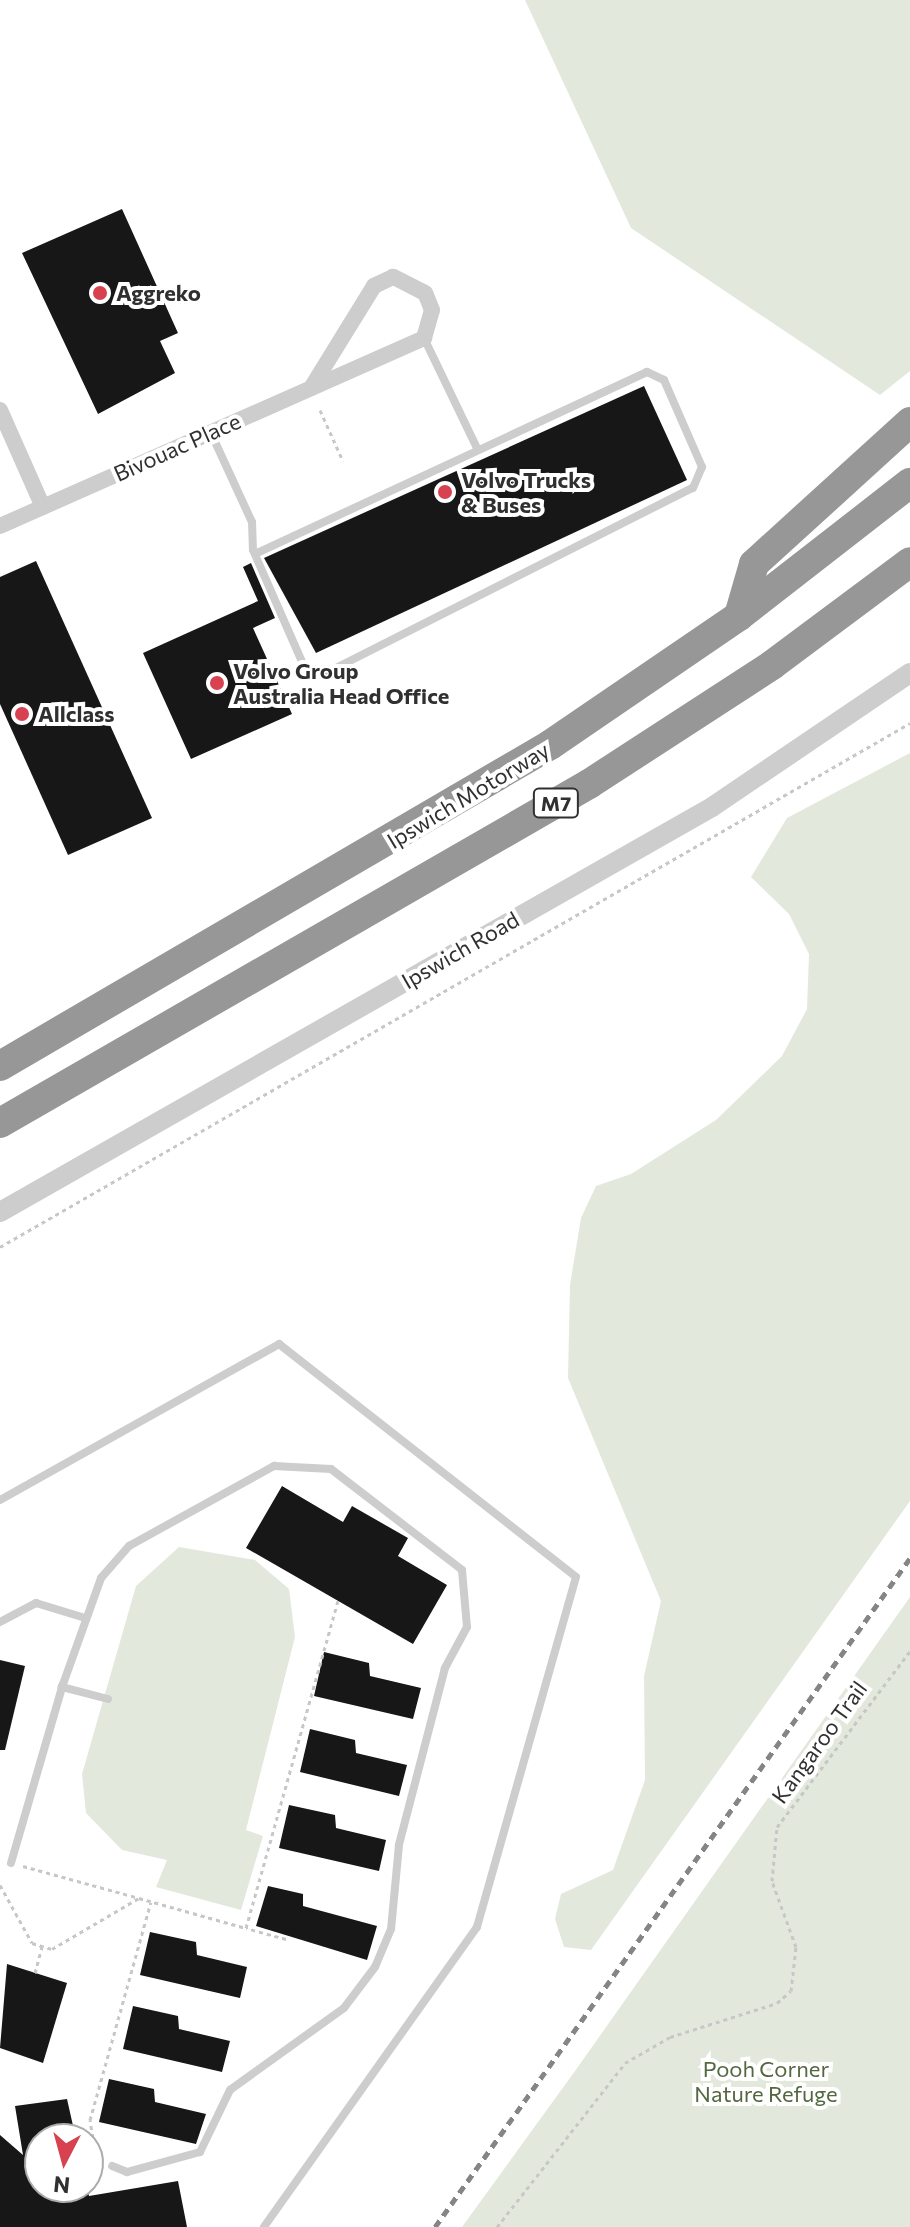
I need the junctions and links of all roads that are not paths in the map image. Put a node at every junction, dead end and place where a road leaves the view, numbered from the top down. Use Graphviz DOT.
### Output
graph roads {
  1 [pos="424,338"];
  2 [pos="311,388"];
  3 [pos="0,410"];
  4 [pos="910,422"];
  5 [pos="211,432"];
  6 [pos="478,450"];
  7 [pos="910,483"];
  8 [pos="43,507"];
  9 [pos="0,526"];
  10 [pos="255,554"];
  11 [pos="910,562"];
  12 [pos="739,616"];
  13 [pos="910,673"];
  14 [pos="0,1066"];
  15 [pos="0,1123"];
  16 [pos="0,1212"];
  17 [pos="0,1500"];
  18 [pos="82,1617"];
  19 [pos="0,1622"];
  20 [pos="63,1684"];
  21 [pos="108,1699"];
  22 [pos="11,1863"];
  23 [pos="112,2166"];
  24 [pos="264,2227"];
  1 -- 2 [label="street, Bivouac Place"];
  1 -- 2 [label="street"];
  1 -- 6 [label="lane"];
  2 -- 5 [label="street, Bivouac Place"];
  3 -- 8 [label="street"];
  4 -- 12 [label="highway"];
  5 -- 8 [label="street, Bivouac Place"];
  5 -- 10 [label="lane"];
  6 -- 10 [label="lane"];
  6 -- 10 [label="lane"];
  7 -- 12 [label="highway, Ipswich Motorway / M7"];
  8 -- 9 [label="street, Bivouac Place"];
  11 -- 15 [label="highway, M7"];
  12 -- 14 [label="highway, Ipswich Motorway / M7"];
  13 -- 16 [label="street, Ipswich Road"];
  17 -- 24 [label="lane"];
  18 -- 19 [label="lane"];
  18 -- 20 [label="lane"];
  18 -- 23 [label="lane"];
  20 -- 21 [label="lane"];
  20 -- 22 [label="lane"];
}
